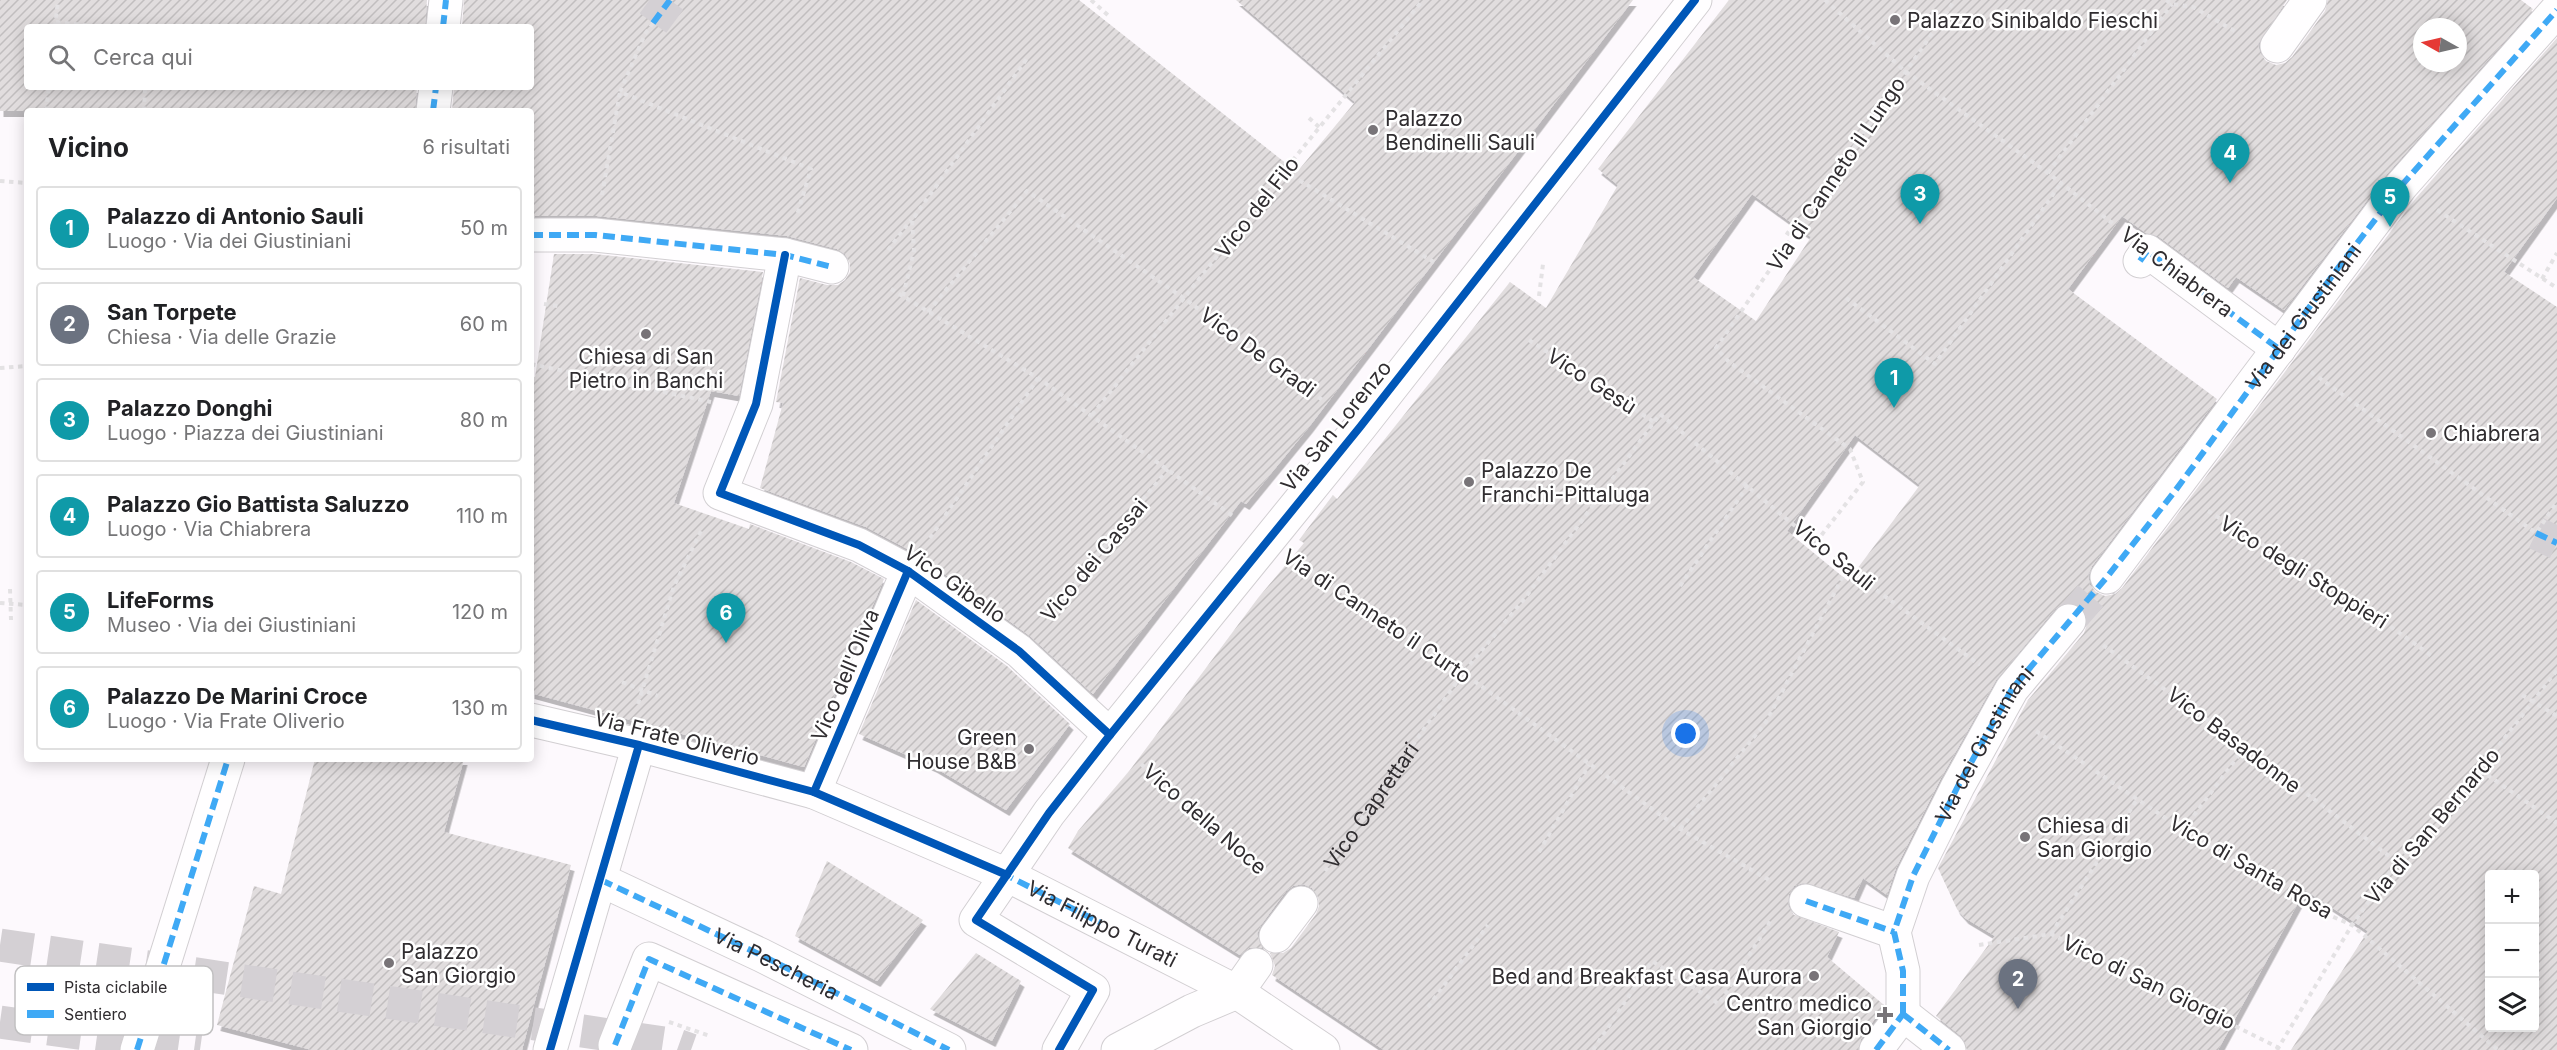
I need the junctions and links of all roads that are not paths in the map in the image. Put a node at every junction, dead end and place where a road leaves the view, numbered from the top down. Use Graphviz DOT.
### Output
graph roads {
  1 [pos="446,0"];
  2 [pos="1695,0"];
  3 [pos="2310,0"];
  4 [pos="2557,10"];
  5 [pos="443,24"];
  6 [pos="2277,46"];
  7 [pos="436,90"];
  8 [pos="434,108"];
  9 [pos="542,235"];
  10 [pos="785,255"];
  11 [pos="2144,256"];
  12 [pos="832,267"];
  13 [pos="2279,349"];
  14 [pos="908,571"];
  15 [pos="2107,577"];
  16 [pos="2069,621"];
  17 [pos="534,721"];
  18 [pos="1110,735"];
  19 [pos="639,745"];
  20 [pos="227,762"];
  21 [pos="814,792"];
  22 [pos="1007,875"];
  23 [pos="601,880"];
  24 [pos="1797,896"];
  25 [pos="1301,903"];
  26 [pos="1894,932"];
  27 [pos="1276,936"];
  28 [pos="1256,965"];
  29 [pos="163,966"];
  30 [pos="1237,992"];
  31 [pos="1192,1011"];
  32 [pos="1903,1014"];
  33 [pos="142,1035"];
  34 [pos="615,1045"];
  35 [pos="137,1050"];
  36 [pos="550,1050"];
  37 [pos="851,1050"];
  38 [pos="949,1050"];
  39 [pos="1059,1050"];
  40 [pos="1118,1050"];
  41 [pos="1165,1050"];
  42 [pos="1323,1050"];
  43 [pos="1876,1050"];
  44 [pos="1949,1050"];
  1 -- 5 [label="street"];
  2 -- 18 [label="street, Via San Lorenzo"];
  3 -- 6 [label="street"];
  4 -- 13 [label="street, Via dei Giustiniani"];
  7 -- 8 [label="street"];
  9 -- 10 [label="street"];
  10 -- 12 [label="street"];
  10 -- 14 [label="street, Vico Gibello"];
  11 -- 13 [label="street, Via Chiabrera"];
  13 -- 15 [label="street, Via dei Giustiniani"];
  14 -- 18 [label="street, Vico Gibello"];
  14 -- 21 [label="street, Vico dell'Oliva"];
  16 -- 26 [label="street, Via dei Giustiniani"];
  17 -- 19 [label="street, Via Frate Oliverio"];
  18 -- 22 [label="street, Via San Lorenzo"];
  19 -- 21 [label="street, Via Frate Oliverio"];
  19 -- 23 [label="street"];
  20 -- 29 [label="street"];
  21 -- 22 [label="street, Via Frate Oliverio"];
  22 -- 30 [label="street, Via Filippo Turati"];
  22 -- 39 [label="street, Via Filippo Turati"];
  23 -- 36 [label="street"];
  23 -- 38 [label="street, Via Pescheria"];
  24 -- 26 [label="street"];
  25 -- 27 [label="street"];
  26 -- 32 [label="street"];
  28 -- 30 [label="street"];
  30 -- 31 [label="street"];
  30 -- 42 [label="street, Via Filippo Turati"];
  31 -- 40 [label="street"];
  31 -- 41 [label="street"];
  32 -- 43 [label="street"];
  32 -- 44 [label="street"];
  33 -- 35 [label="street"];
  34 -- 37 [label="street"];
}
